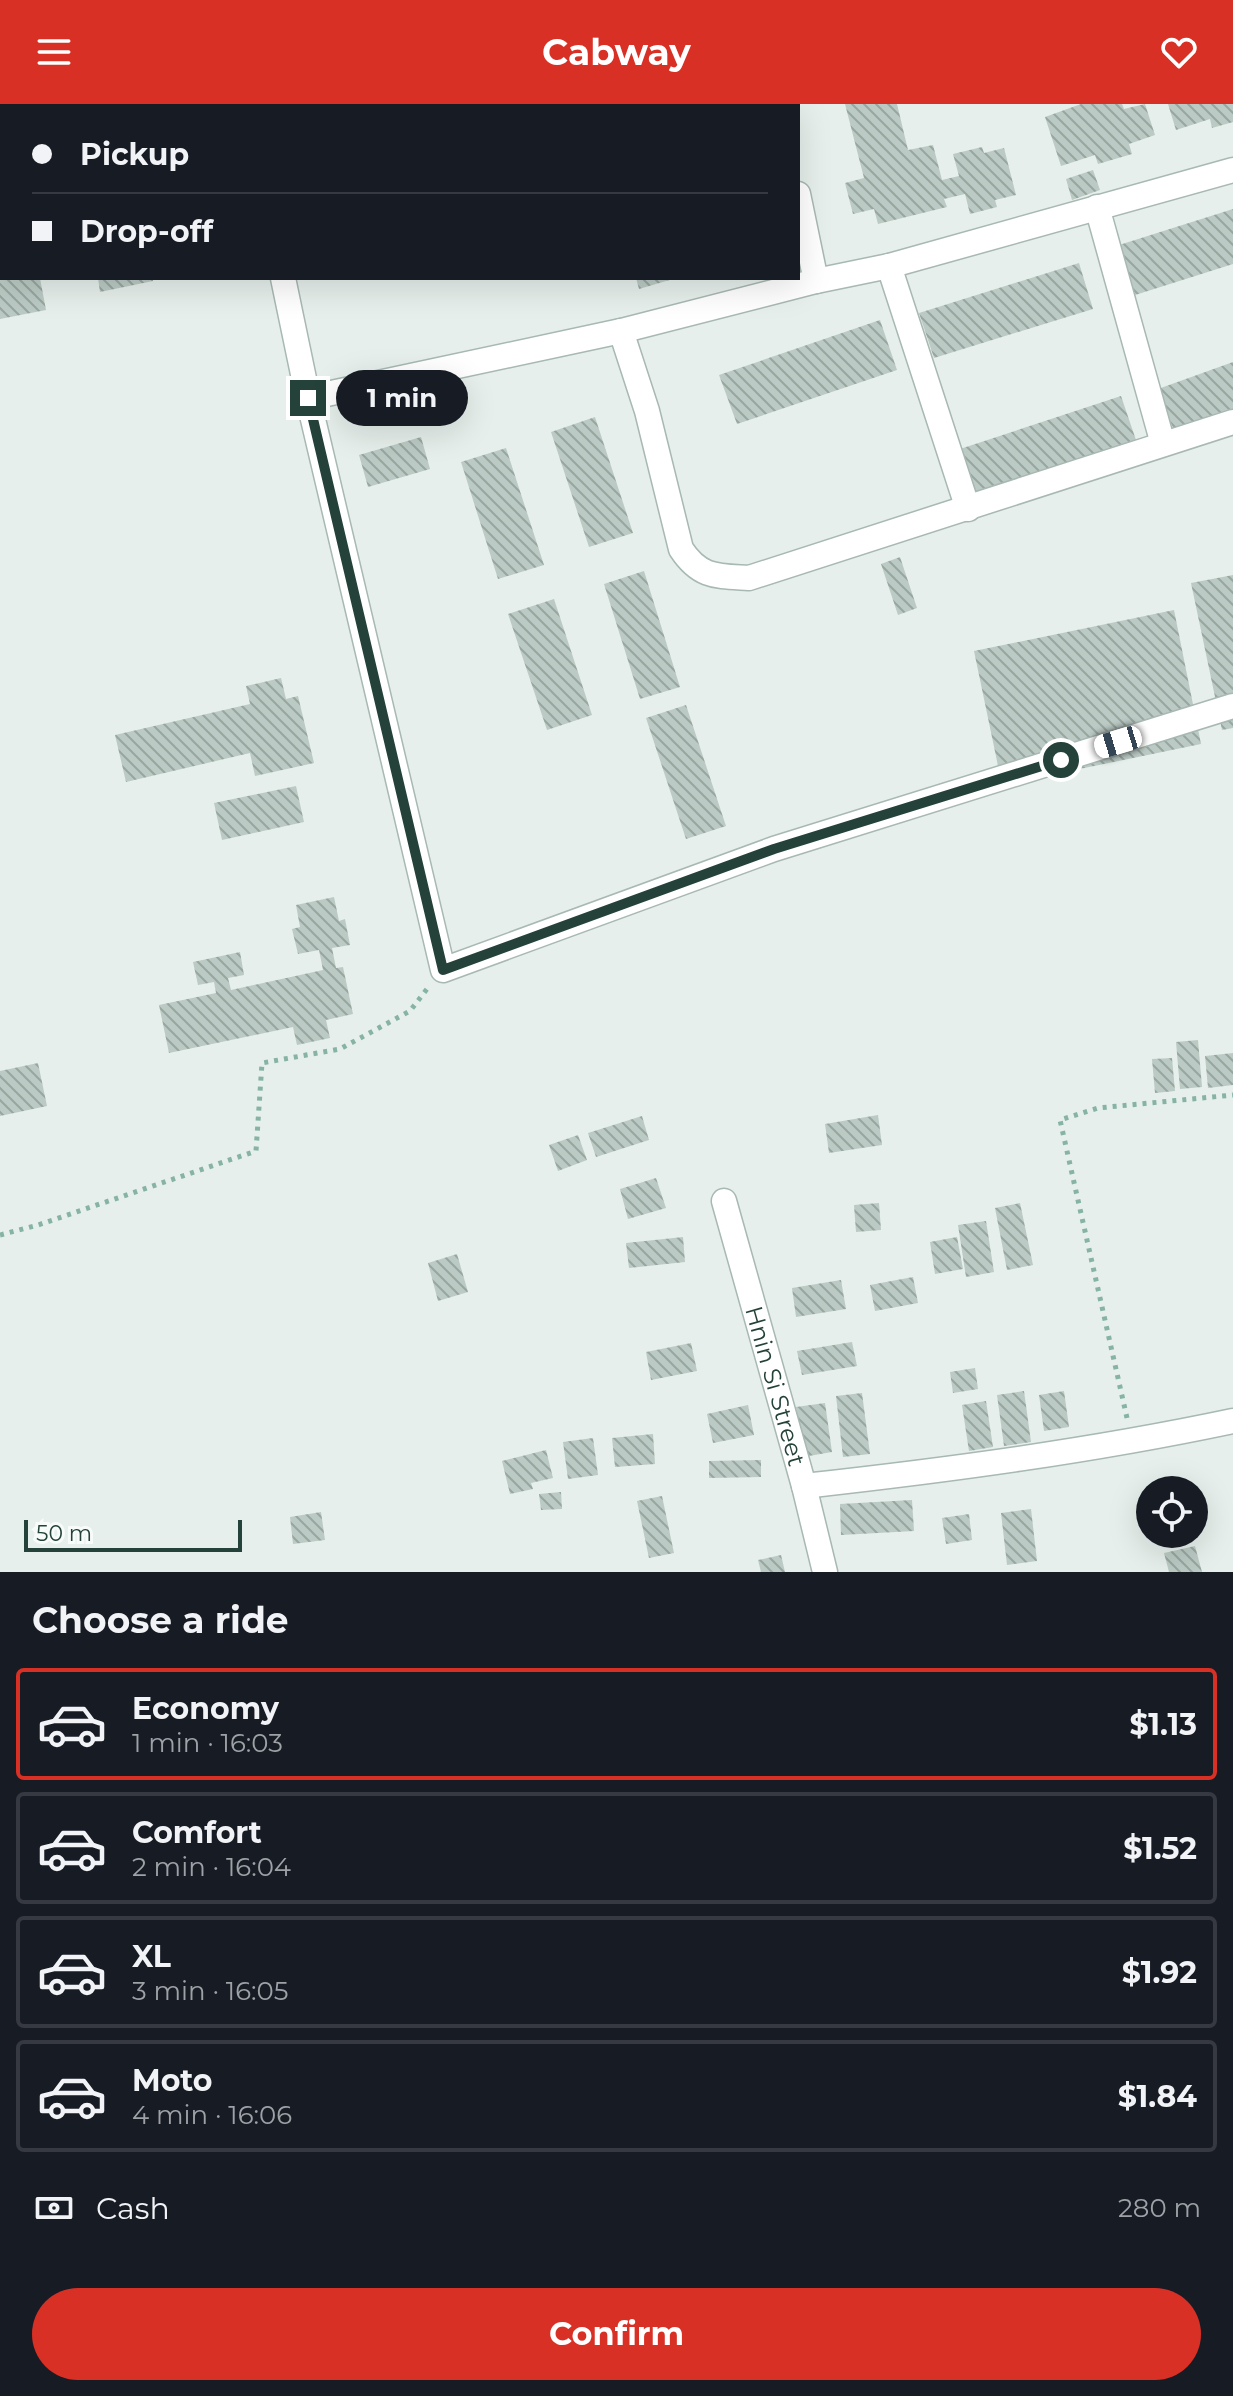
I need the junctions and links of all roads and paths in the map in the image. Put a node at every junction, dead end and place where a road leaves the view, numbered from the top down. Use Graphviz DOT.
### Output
graph roads {
  1 [pos="1233,170"];
  2 [pos="800,204"];
  3 [pos="1097,207"];
  4 [pos="889,266"];
  5 [pos="283,280"];
  6 [pos="816,281"];
  7 [pos="621,331"];
  8 [pos="308,398"];
  9 [pos="1233,422"];
  10 [pos="1163,444"];
  11 [pos="968,509"];
  12 [pos="1233,706"];
  13 [pos="443,970"];
  14 [pos="1233,1095"];
  15 [pos="724,1201"];
  16 [pos="0,1235"];
  17 [pos="1233,1421"];
  18 [pos="1133,1442"];
  19 [pos="804,1486"];
  20 [pos="825,1572"];
  1 -- 3 [label="street"];
  2 -- 6 [label="street"];
  3 -- 4 [label="street"];
  3 -- 10 [label="street"];
  4 -- 6 [label="street"];
  4 -- 11 [label="street"];
  5 -- 8 [label="street"];
  6 -- 7 [label="street"];
  7 -- 8 [label="street"];
  7 -- 11 [label="street"];
  8 -- 13 [label="street"];
  9 -- 10 [label="street"];
  10 -- 11 [label="street"];
  12 -- 13 [label="street"];
  13 -- 16 [label="path"];
  14 -- 18 [label="path"];
  15 -- 19 [label="street, Hnin Si Street"];
  17 -- 18 [label="street"];
  18 -- 19 [label="street"];
  19 -- 20 [label="street, Hnin Si Street"];
}
